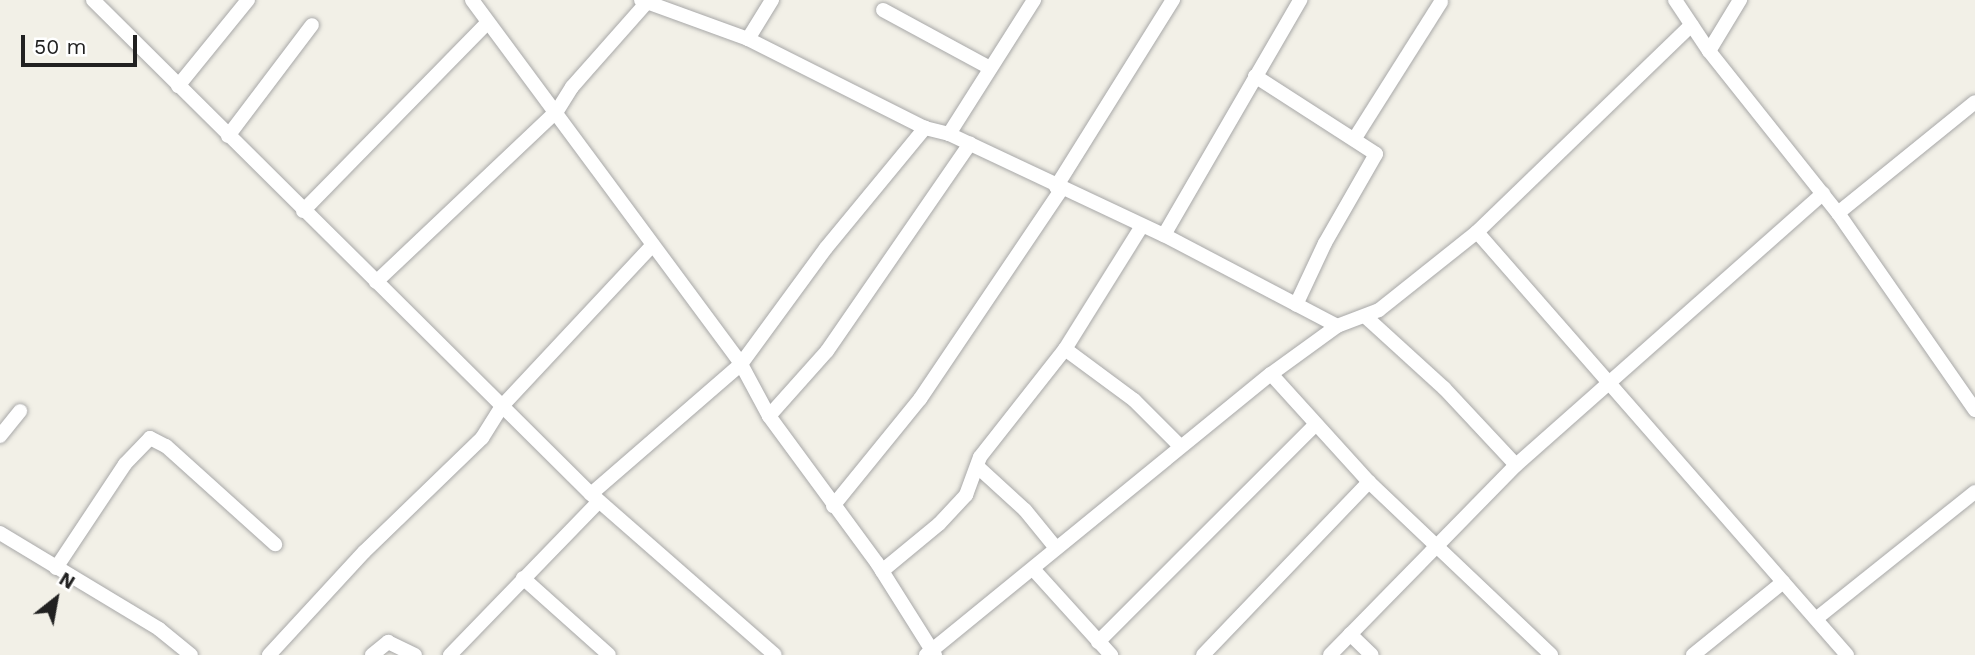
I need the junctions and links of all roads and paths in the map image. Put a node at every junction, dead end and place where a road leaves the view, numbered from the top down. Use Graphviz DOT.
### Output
graph roads {
  1 [pos="93,0"];
  2 [pos="248,0"];
  3 [pos="472,0"];
  4 [pos="772,0"];
  5 [pos="1034,0"];
  6 [pos="1172,0"];
  7 [pos="1300,0"];
  8 [pos="1675,0"];
  9 [pos="1741,0"];
  10 [pos="646,1"];
  11 [pos="1441,2"];
  12 [pos="883,10"];
  13 [pos="488,22"];
  14 [pos="312,25"];
  15 [pos="1691,25"];
  16 [pos="748,39"];
  17 [pos="1709,51"];
  18 [pos="990,68"];
  19 [pos="1255,76"];
  20 [pos="178,86"];
  21 [pos="1975,102"];
  22 [pos="557,111"];
  23 [pos="925,128"];
  24 [pos="949,134"];
  25 [pos="228,136"];
  26 [pos="1355,138"];
  27 [pos="970,144"];
  28 [pos="1059,189"];
  29 [pos="1823,193"];
  30 [pos="303,211"];
  31 [pos="1838,213"];
  32 [pos="1142,226"];
  33 [pos="1477,232"];
  34 [pos="1164,236"];
  35 [pos="652,246"];
  36 [pos="376,282"];
  37 [pos="1297,305"];
  38 [pos="1367,318"];
  39 [pos="1337,326"];
  40 [pos="1065,349"];
  41 [pos="741,364"];
  42 [pos="1271,374"];
  43 [pos="1607,381"];
  44 [pos="503,405"];
  45 [pos="1975,410"];
  46 [pos="20,411"];
  47 [pos="769,416"];
  48 [pos="1315,425"];
  49 [pos="0,436"];
  50 [pos="1179,445"];
  51 [pos="1516,465"];
  52 [pos="979,468"];
  53 [pos="1369,482"];
  54 [pos="1975,492"];
  55 [pos="595,498"];
  56 [pos="833,506"];
  57 [pos="0,533"];
  58 [pos="275,544"];
  59 [pos="1433,544"];
  60 [pos="1056,548"];
  61 [pos="56,568"];
  62 [pos="881,570"];
  63 [pos="1034,570"];
  64 [pos="523,578"];
  65 [pos="1783,582"];
  66 [pos="1817,618"];
  67 [pos="1350,634"];
  68 [pos="1098,642"];
  69 [pos="931,654"];
  70 [pos="191,655"];
  71 [pos="269,655"];
  72 [pos="372,655"];
  73 [pos="415,655"];
  74 [pos="450,655"];
  75 [pos="609,655"];
  76 [pos="775,655"];
  77 [pos="1111,655"];
  78 [pos="1203,655"];
  79 [pos="1330,655"];
  80 [pos="1372,655"];
  81 [pos="1551,655"];
  82 [pos="1693,655"];
  83 [pos="1847,655"];
  1 -- 20 [label="street"];
  2 -- 20 [label="street"];
  3 -- 13 [label="street"];
  4 -- 16 [label="street"];
  5 -- 18 [label="street"];
  6 -- 28 [label="street"];
  7 -- 19 [label="street"];
  8 -- 15 [label="street"];
  9 -- 17 [label="street"];
  10 -- 16 [label="street"];
  10 -- 22 [label="street"];
  11 -- 26 [label="street"];
  12 -- 18 [label="street"];
  13 -- 22 [label="street"];
  13 -- 30 [label="street"];
  14 -- 25 [label="street"];
  15 -- 17 [label="street"];
  15 -- 33 [label="street"];
  16 -- 23 [label="street"];
  17 -- 29 [label="street"];
  18 -- 24 [label="street"];
  19 -- 26 [label="street"];
  19 -- 34 [label="street"];
  20 -- 25 [label="street"];
  21 -- 31 [label="street"];
  22 -- 35 [label="street"];
  22 -- 36 [label="street"];
  23 -- 24 [label="street"];
  23 -- 41 [label="street"];
  24 -- 27 [label="street"];
  25 -- 30 [label="street"];
  26 -- 37 [label="street"];
  27 -- 28 [label="street"];
  27 -- 47 [label="street"];
  28 -- 32 [label="street"];
  28 -- 56 [label="street"];
  29 -- 31 [label="street"];
  29 -- 43 [label="street"];
  30 -- 36 [label="street"];
  31 -- 45 [label="street"];
  32 -- 34 [label="street"];
  32 -- 40 [label="street"];
  33 -- 38 [label="street"];
  33 -- 43 [label="street"];
  34 -- 37 [label="street"];
  35 -- 41 [label="street"];
  35 -- 44 [label="street"];
  36 -- 44 [label="street"];
  37 -- 39 [label="street"];
  38 -- 39 [label="street"];
  38 -- 51 [label="street"];
  39 -- 42 [label="street"];
  40 -- 50 [label="street"];
  40 -- 52 [label="street"];
  41 -- 47 [label="street"];
  41 -- 55 [label="street"];
  42 -- 48 [label="street"];
  42 -- 50 [label="street"];
  43 -- 51 [label="street"];
  43 -- 65 [label="street"];
  44 -- 55 [label="street"];
  44 -- 71 [label="street"];
  46 -- 49 [label="street"];
  47 -- 56 [label="street"];
  48 -- 53 [label="street"];
  48 -- 68 [label="street"];
  50 -- 60 [label="street"];
  51 -- 59 [label="street"];
  52 -- 60 [label="street"];
  52 -- 62 [label="street"];
  53 -- 59 [label="street"];
  53 -- 78 [label="street"];
  54 -- 66 [label="street"];
  55 -- 64 [label="street"];
  55 -- 76 [label="street"];
  56 -- 62 [label="street"];
  57 -- 61 [label="street"];
  58 -- 61 [label="street"];
  59 -- 67 [label="street"];
  59 -- 81 [label="street"];
  60 -- 63 [label="street"];
  61 -- 70 [label="street"];
  62 -- 69 [label="street"];
  63 -- 68 [label="street"];
  63 -- 69 [label="street"];
  64 -- 74 [label="street"];
  64 -- 75 [label="street"];
  65 -- 66 [label="street"];
  65 -- 82 [label="street"];
  66 -- 83 [label="street"];
  67 -- 79 [label="street"];
  67 -- 80 [label="street"];
  68 -- 77 [label="street"];
  72 -- 73 [label="street"];
}
